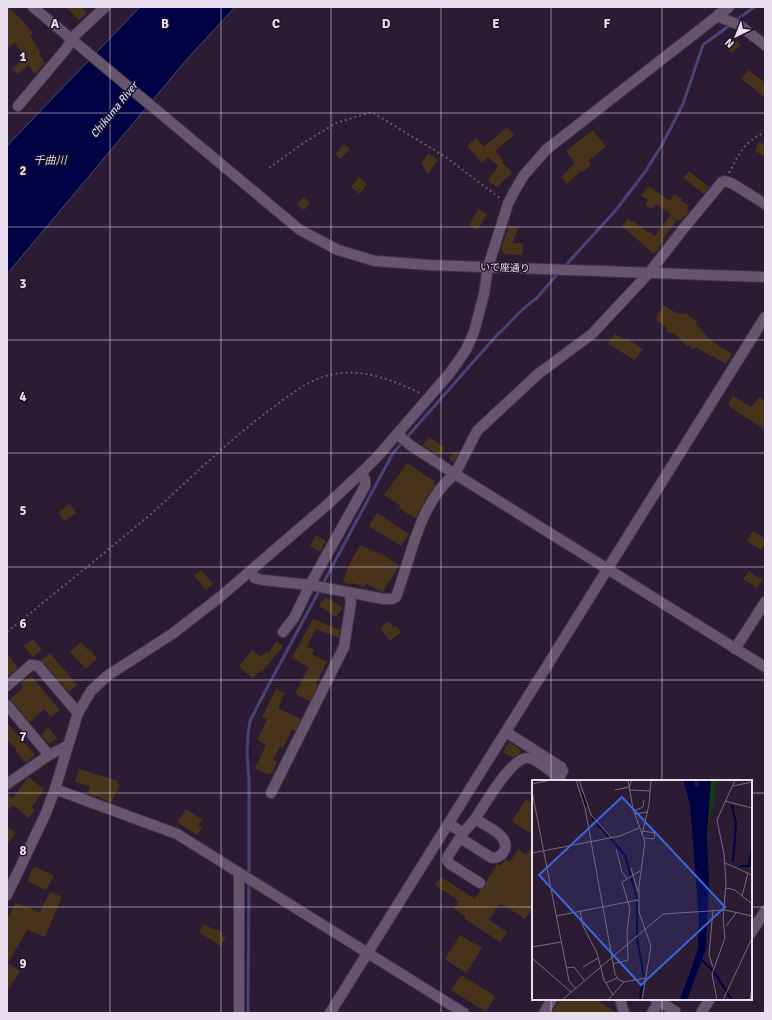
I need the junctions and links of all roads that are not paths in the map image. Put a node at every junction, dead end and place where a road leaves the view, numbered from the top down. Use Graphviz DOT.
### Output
graph roads {
  1 [pos="33,7"];
  2 [pos="105,7"];
  3 [pos="729,7"];
  4 [pos="719,14"];
  5 [pos="74,41"];
  6 [pos="765,45"];
  7 [pos="18,106"];
  8 [pos="765,204"];
  9 [pos="488,267"];
  10 [pos="649,273"];
  11 [pos="765,277"];
  12 [pos="765,317"];
  13 [pos="403,439"];
  14 [pos="360,474"];
  15 [pos="455,474"];
  16 [pos="608,569"];
  17 [pos="250,572"];
  18 [pos="317,586"];
  19 [pos="350,593"];
  20 [pos="765,602"];
  21 [pos="283,632"];
  22 [pos="735,649"];
  23 [pos="765,667"];
  24 [pos="7,686"];
  25 [pos="7,705"];
  26 [pos="78,713"];
  27 [pos="506,732"];
  28 [pos="67,746"];
  29 [pos="50,755"];
  30 [pos="559,780"];
  31 [pos="7,784"];
  32 [pos="55,789"];
  33 [pos="272,793"];
  34 [pos="475,819"];
  35 [pos="449,824"];
  36 [pos="462,835"];
  37 [pos="11,876"];
  38 [pos="245,877"];
  39 [pos="480,883"];
  40 [pos="7,894"];
  41 [pos="765,911"];
  42 [pos="752,931"];
  43 [pos="368,953"];
  44 [pos="551,1000"];
  45 [pos="620,1000"];
  46 [pos="657,1000"];
  47 [pos="709,1000"];
  48 [pos="239,1013"];
  49 [pos="330,1013"];
  50 [pos="464,1013"];
  51 [pos="544,1013"];
  52 [pos="624,1013"];
  53 [pos="652,1013"];
  54 [pos="674,1013"];
  55 [pos="701,1013"];
  1 -- 5 [label="street"];
  2 -- 5 [label="street"];
  3 -- 4 [label="street"];
  4 -- 6 [label="street"];
  4 -- 9 [label="street"];
  5 -- 7 [label="street"];
  5 -- 9 [label="street, いて座通り"];
  8 -- 10 [label="street"];
  9 -- 10 [label="street, いて座通り"];
  9 -- 13 [label="street"];
  10 -- 11 [label="street, いて座通り"];
  10 -- 15 [label="street"];
  12 -- 16 [label="street"];
  13 -- 14 [label="street"];
  13 -- 15 [label="street"];
  14 -- 17 [label="street"];
  14 -- 18 [label="street"];
  15 -- 16 [label="street"];
  15 -- 19 [label="street"];
  16 -- 22 [label="street"];
  16 -- 27 [label="street"];
  17 -- 18 [label="street"];
  17 -- 26 [label="street"];
  18 -- 19 [label="street"];
  18 -- 21 [label="street"];
  19 -- 33 [label="street"];
  20 -- 22 [label="street"];
  22 -- 23 [label="street"];
  24 -- 26 [label="street"];
  25 -- 29 [label="street"];
  26 -- 28 [label="street"];
  27 -- 30 [label="street"];
  27 -- 35 [label="street"];
  28 -- 29 [label="street"];
  28 -- 32 [label="street"];
  29 -- 31 [label="street"];
  30 -- 34 [label="street"];
  32 -- 37 [label="street"];
  32 -- 38 [label="street"];
  34 -- 36 [label="street"];
  34 -- 36 [label="street"];
  35 -- 36 [label="street"];
  35 -- 43 [label="street"];
  36 -- 39 [label="street"];
  37 -- 40 [label="street"];
  38 -- 43 [label="street"];
  38 -- 48 [label="street"];
  41 -- 42 [label="street"];
  43 -- 49 [label="street"];
  43 -- 50 [label="street"];
  44 -- 51 [label="street"];
  45 -- 52 [label="street"];
  46 -- 53 [label="street"];
  46 -- 54 [label="street"];
  47 -- 55 [label="street"];
}
